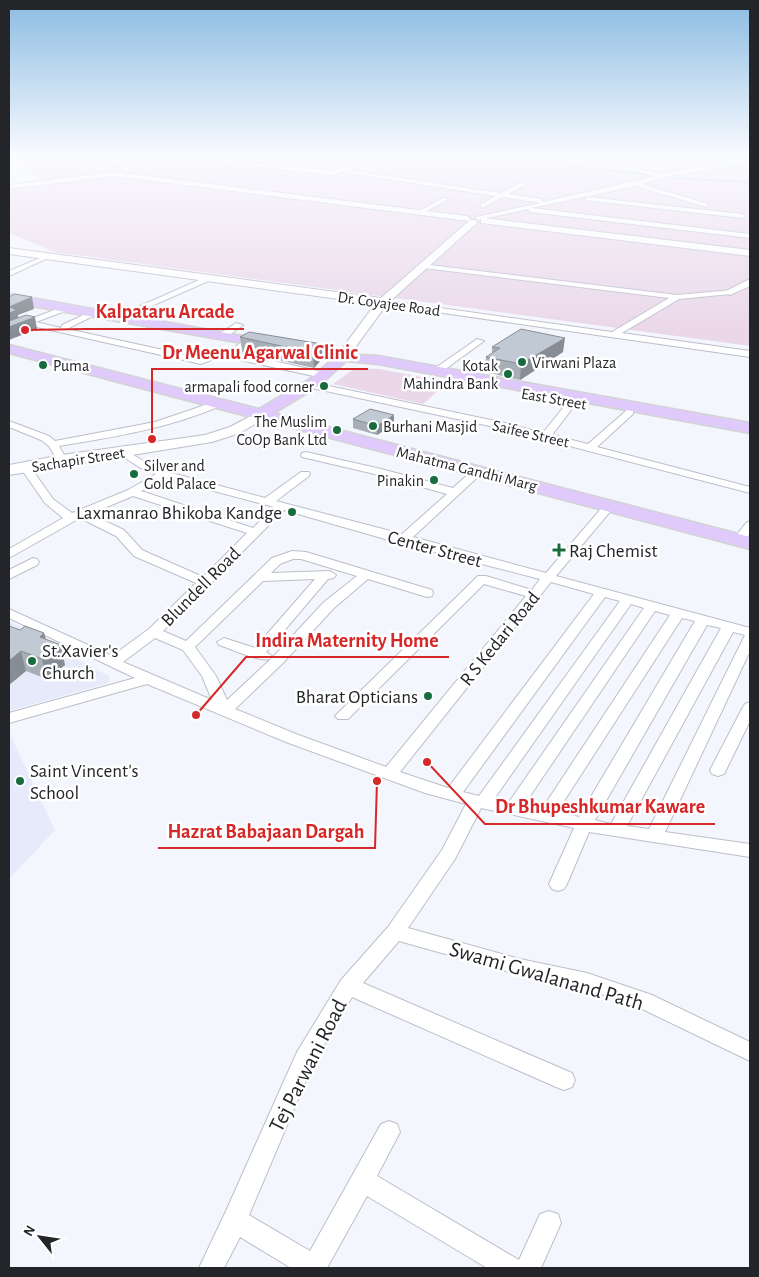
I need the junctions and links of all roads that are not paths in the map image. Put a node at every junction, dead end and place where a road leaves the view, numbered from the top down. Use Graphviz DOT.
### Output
graph roads {
  1 [pos="434,215"];
  2 [pos="438,215"];
  3 [pos="495,215"];
  4 [pos="565,215"];
  5 [pos="730,215"];
  6 [pos="737,215"];
  7 [pos="742,216"];
  8 [pos="750,218"];
  9 [pos="474,220"];
  10 [pos="750,236"];
  11 [pos="9,244"];
  12 [pos="9,251"];
  13 [pos="28,253"];
  14 [pos="750,253"];
  15 [pos="47,257"];
  16 [pos="424,266"];
  17 [pos="9,274"];
  18 [pos="209,279"];
  19 [pos="750,282"];
  20 [pos="730,292"];
  21 [pos="750,296"];
  22 [pos="677,297"];
  23 [pos="15,299"];
  24 [pos="383,302"];
  25 [pos="9,305"];
  26 [pos="65,308"];
  27 [pos="92,313"];
  28 [pos="119,317"];
  29 [pos="29,323"];
  30 [pos="239,325"];
  31 [pos="65,327"];
  32 [pos="9,330"];
  33 [pos="613,335"];
  34 [pos="222,336"];
  35 [pos="248,341"];
  36 [pos="480,341"];
  37 [pos="9,349"];
  38 [pos="750,354"];
  39 [pos="234,356"];
  40 [pos="342,356"];
  41 [pos="359,359"];
  42 [pos="437,371"];
  43 [pos="323,375"];
  44 [pos="310,385"];
  45 [pos="573,401"];
  46 [pos="217,404"];
  47 [pos="630,412"];
  48 [pos="260,415"];
  49 [pos="9,424"];
  50 [pos="750,428"];
  51 [pos="750,434"];
  52 [pos="546,436"];
  53 [pos="53,444"];
  54 [pos="591,447"];
  55 [pos="123,452"];
  56 [pos="306,455"];
  57 [pos="62,460"];
  58 [pos="25,467"];
  59 [pos="9,470"];
  60 [pos="478,471"];
  61 [pos="164,474"];
  62 [pos="305,474"];
  63 [pos="750,490"];
  64 [pos="132,492"];
  65 [pos="454,492"];
  66 [pos="267,502"];
  67 [pos="610,505"];
  68 [pos="282,506"];
  69 [pos="76,516"];
  70 [pos="750,525"];
  71 [pos="254,532"];
  72 [pos="403,540"];
  73 [pos="745,542"];
  74 [pos="12,548"];
  75 [pos="33,562"];
  76 [pos="350,571"];
  77 [pos="9,575"];
  78 [pos="325,575"];
  79 [pos="364,575"];
  80 [pos="260,576"];
  81 [pos="548,578"];
  82 [pos="204,582"];
  83 [pos="427,593"];
  84 [pos="601,593"];
  85 [pos="535,594"];
  86 [pos="627,600"];
  87 [pos="652,606"];
  88 [pos="9,612"];
  89 [pos="678,613"];
  90 [pos="703,620"];
  91 [pos="728,627"];
  92 [pos="154,632"];
  93 [pos="750,632"];
  94 [pos="750,637"];
  95 [pos="224,642"];
  96 [pos="188,647"];
  97 [pos="257,654"];
  98 [pos="278,660"];
  99 [pos="113,662"];
  100 [pos="148,679"];
  101 [pos="750,707"];
  102 [pos="224,710"];
  103 [pos="343,716"];
  104 [pos="9,718"];
  105 [pos="718,770"];
  106 [pos="390,773"];
  107 [pos="452,794"];
  108 [pos="479,802"];
  109 [pos="512,809"];
  110 [pos="546,816"];
  111 [pos="584,824"];
  112 [pos="616,831"];
  113 [pos="654,837"];
  114 [pos="750,851"];
  115 [pos="558,884"];
  116 [pos="394,932"];
  117 [pos="348,986"];
  118 [pos="750,1052"];
  119 [pos="564,1080"];
  120 [pos="389,1132"];
  121 [pos="362,1180"];
  122 [pos="235,1220"];
  123 [pos="549,1223"];
  124 [pos="211,1268"];
  125 [pos="314,1268"];
  126 [pos="510,1268"];
  127 [pos="528,1268"];
  1 -- 9 [label="street"];
  2 -- 9 [label="street"];
  3 -- 9 [label="street"];
  4 -- 10 [label="street"];
  5 -- 7 [label="street"];
  6 -- 7 [label="street"];
  7 -- 8 [label="street"];
  9 -- 14 [label="street"];
  9 -- 16 [label="street"];
  11 -- 13 [label="street"];
  12 -- 13 [label="street"];
  13 -- 15 [label="street, Dr. Coyajee Road"];
  15 -- 17 [label="street"];
  15 -- 18 [label="street, Dr. Coyajee Road"];
  16 -- 22 [label="street"];
  16 -- 24 [label="street"];
  18 -- 24 [label="street, Dr. Coyajee Road"];
  18 -- 28 [label="street"];
  19 -- 20 [label="street"];
  20 -- 21 [label="street"];
  20 -- 22 [label="street"];
  22 -- 33 [label="street"];
  23 -- 25 [label="street"];
  23 -- 26 [label="main road, East Street"];
  24 -- 33 [label="street, Dr. Coyajee Road"];
  24 -- 40 [label="street"];
  26 -- 27 [label="main road, East Street"];
  26 -- 29 [label="street"];
  27 -- 28 [label="main road, East Street"];
  27 -- 31 [label="street"];
  28 -- 34 [label="main road, East Street"];
  29 -- 32 [label="street"];
  29 -- 39 [label="street"];
  30 -- 34 [label="street"];
  33 -- 38 [label="street, Dr. Coyajee Road"];
  34 -- 35 [label="main road, East Street"];
  35 -- 39 [label="street"];
  35 -- 40 [label="main road, East Street"];
  36 -- 42 [label="street"];
  37 -- 46 [label="main road, Mahatma Gandhi Marg"];
  39 -- 43 [label="street"];
  40 -- 41 [label="main road, East Street"];
  40 -- 43 [label="main road"];
  41 -- 42 [label="main road, East Street"];
  41 -- 45 [label="main road, East Street"];
  42 -- 50 [label="main road, East Street"];
  43 -- 44 [label="main road"];
  44 -- 48 [label="main road"];
  44 -- 52 [label="street, Saifee Street"];
  45 -- 47 [label="main road, East Street"];
  45 -- 52 [label="street"];
  46 -- 48 [label="main road, Mahatma Gandhi Marg"];
  46 -- 53 [label="street"];
  47 -- 51 [label="main road, East Street"];
  47 -- 54 [label="street"];
  48 -- 55 [label="street, Sachapir Street"];
  48 -- 60 [label="main road, Mahatma Gandhi Marg"];
  49 -- 53 [label="street"];
  52 -- 54 [label="street, Saifee Street"];
  53 -- 57 [label="street"];
  54 -- 63 [label="street, Saifee Street"];
  55 -- 57 [label="street, Sachapir Street"];
  55 -- 61 [label="street, Center Street"];
  56 -- 65 [label="street"];
  57 -- 58 [label="street, Sachapir Street"];
  58 -- 59 [label="street, Sachapir Street"];
  58 -- 69 [label="street, Sachapir Street"];
  60 -- 65 [label="street"];
  60 -- 67 [label="main road, Mahatma Gandhi Marg"];
  61 -- 64 [label="street"];
  61 -- 66 [label="street, Center Street"];
  62 -- 66 [label="street"];
  64 -- 69 [label="street"];
  64 -- 71 [label="street"];
  65 -- 72 [label="street"];
  66 -- 68 [label="street, Center Street"];
  67 -- 73 [label="main road, Mahatma Gandhi Marg"];
  67 -- 81 [label="street, R S Kedari Road"];
  68 -- 71 [label="street, Blundell Road"];
  68 -- 72 [label="street, Center Street"];
  69 -- 74 [label="street"];
  69 -- 82 [label="street, Sachapir Street"];
  70 -- 73 [label="street"];
  71 -- 82 [label="street, Blundell Road"];
  72 -- 81 [label="street, Center Street"];
  75 -- 77 [label="street"];
  76 -- 78 [label="street"];
  76 -- 79 [label="street"];
  76 -- 80 [label="street"];
  78 -- 80 [label="street"];
  78 -- 97 [label="street"];
  79 -- 83 [label="street"];
  79 -- 98 [label="street"];
  80 -- 96 [label="street"];
  81 -- 84 [label="street, Center Street"];
  81 -- 85 [label="street, R S Kedari Road"];
  82 -- 92 [label="street, Blundell Road"];
  84 -- 86 [label="street, Center Street"];
  84 -- 107 [label="street"];
  85 -- 103 [label="street"];
  85 -- 106 [label="street, R S Kedari Road"];
  86 -- 87 [label="street, Center Street"];
  86 -- 108 [label="street, Tej Parwani Road"];
  87 -- 89 [label="street, Center Street"];
  87 -- 109 [label="street"];
  88 -- 99 [label="street"];
  89 -- 90 [label="street, Center Street"];
  89 -- 110 [label="street"];
  90 -- 91 [label="street, Center Street"];
  90 -- 111 [label="street"];
  91 -- 93 [label="street, Center Street"];
  91 -- 112 [label="street"];
  92 -- 96 [label="street"];
  92 -- 99 [label="street, Blundell Road"];
  94 -- 113 [label="street"];
  95 -- 97 [label="street"];
  96 -- 102 [label="street"];
  97 -- 98 [label="street"];
  98 -- 102 [label="street"];
  99 -- 100 [label="street"];
  100 -- 102 [label="street"];
  100 -- 104 [label="street"];
  101 -- 105 [label="street"];
  102 -- 106 [label="street"];
  106 -- 107 [label="street"];
  107 -- 108 [label="street"];
  108 -- 109 [label="street"];
  108 -- 116 [label="street, Tej Parwani Road"];
  109 -- 110 [label="street"];
  110 -- 111 [label="street"];
  111 -- 112 [label="street"];
  111 -- 115 [label="street"];
  112 -- 113 [label="street"];
  113 -- 114 [label="street"];
  116 -- 117 [label="street, Tej Parwani Road"];
  116 -- 118 [label="street, Swami Gwalanand Path"];
  117 -- 119 [label="street"];
  117 -- 122 [label="street, Tej Parwani Road"];
  120 -- 121 [label="street"];
  121 -- 125 [label="street"];
  121 -- 126 [label="street"];
  122 -- 124 [label="street, Tej Parwani Road"];
  122 -- 125 [label="street"];
  123 -- 127 [label="street"];
}
